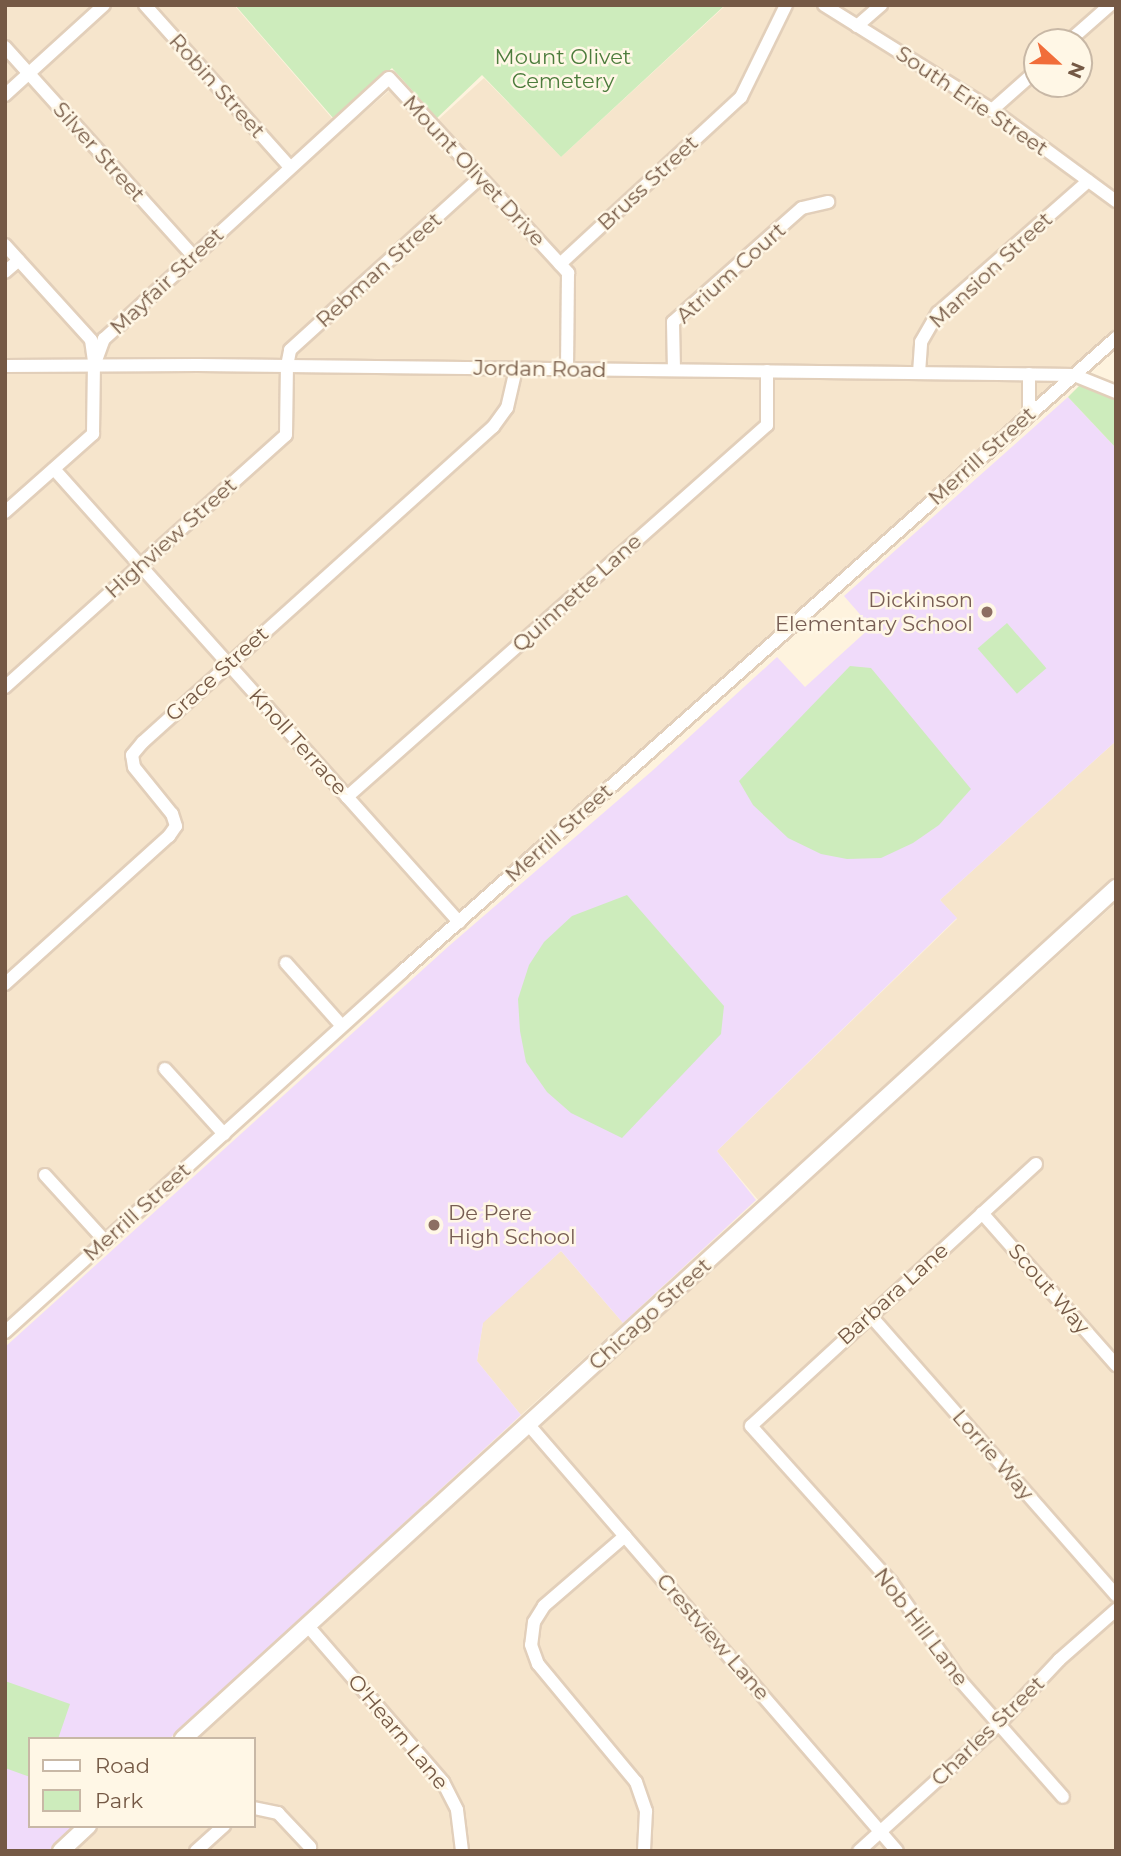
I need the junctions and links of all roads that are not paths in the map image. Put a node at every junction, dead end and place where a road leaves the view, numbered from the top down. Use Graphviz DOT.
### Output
graph roads {
  1 [pos="104,5"];
  2 [pos="145,5"];
  3 [pos="786,5"];
  4 [pos="824,5"];
  5 [pos="881,5"];
  6 [pos="1110,5"];
  7 [pos="857,26"];
  8 [pos="1084,28"];
  9 [pos="5,47"];
  10 [pos="29,74"];
  11 [pos="389,78"];
  12 [pos="1023,82"];
  13 [pos="5,95"];
  14 [pos="992,110"];
  15 [pos="290,167"];
  16 [pos="480,178"];
  17 [pos="1088,181"];
  18 [pos="1116,201"];
  19 [pos="828,202"];
  20 [pos="5,245"];
  21 [pos="192,256"];
  22 [pos="19,260"];
  23 [pos="560,264"];
  24 [pos="5,272"];
  25 [pos="1116,338"];
  26 [pos="5,366"];
  27 [pos="94,366"];
  28 [pos="287,366"];
  29 [pos="516,369"];
  30 [pos="567,369"];
  31 [pos="674,370"];
  32 [pos="767,371"];
  33 [pos="919,373"];
  34 [pos="1029,374"];
  35 [pos="1074,375"];
  36 [pos="1116,392"];
  37 [pos="1029,414"];
  38 [pos="54,469"];
  39 [pos="5,512"];
  40 [pos="140,565"];
  41 [pos="228,664"];
  42 [pos="5,687"];
  43 [pos="347,797"];
  44 [pos="1116,888"];
  45 [pos="459,922"];
  46 [pos="286,963"];
  47 [pos="5,984"];
  48 [pos="342,1026"];
  49 [pos="165,1069"];
  50 [pos="224,1134"];
  51 [pos="1036,1164"];
  52 [pos="46,1175"];
  53 [pos="982,1213"];
  54 [pos="105,1241"];
  55 [pos="870,1315"];
  56 [pos="5,1332"];
  57 [pos="1116,1365"];
  58 [pos="528,1424"];
  59 [pos="751,1426"];
  60 [pos="625,1536"];
  61 [pos="1116,1595"];
  62 [pos="1116,1610"];
  63 [pos="307,1625"];
  64 [pos="999,1724"];
  65 [pos="185,1737"];
  66 [pos="1063,1797"];
  67 [pos="256,1808"];
  68 [pos="86,1828"];
  69 [pos="221,1828"];
  70 [pos="880,1832"];
  71 [pos="310,1847"];
  72 [pos="61,1851"];
  73 [pos="196,1851"];
  74 [pos="462,1851"];
  75 [pos="644,1851"];
  76 [pos="859,1851"];
  77 [pos="897,1851"];
  1 -- 10 [label="street"];
  2 -- 15 [label="street, Robin Street"];
  3 -- 23 [label="street, Bruss Street"];
  4 -- 7 [label="street, South Erie Street"];
  5 -- 7 [label="street"];
  6 -- 8 [label="street"];
  7 -- 14 [label="street, South Erie Street"];
  9 -- 10 [label="street, Silver Street"];
  10 -- 13 [label="street"];
  10 -- 21 [label="street, Silver Street"];
  11 -- 15 [label="street, Mayfair Street"];
  11 -- 16 [label="street, Mount Olivet Drive"];
  12 -- 14 [label="street"];
  14 -- 17 [label="street, South Erie Street"];
  15 -- 21 [label="street, Mayfair Street"];
  16 -- 23 [label="street, Mount Olivet Drive"];
  16 -- 28 [label="street, Rebman Street"];
  17 -- 18 [label="street, South Erie Street"];
  17 -- 33 [label="street, Mansion Street"];
  19 -- 31 [label="street, Atrium Court"];
  20 -- 22 [label="street"];
  21 -- 27 [label="street, Mayfair Street"];
  22 -- 24 [label="street"];
  22 -- 27 [label="street"];
  23 -- 30 [label="street"];
  25 -- 35 [label="street, Merrill Street"];
  26 -- 27 [label="street, Jordan Road"];
  27 -- 28 [label="street, Jordan Road"];
  27 -- 38 [label="street, Mayfair Street"];
  28 -- 29 [label="street, Jordan Road"];
  28 -- 40 [label="street, Highview Street"];
  29 -- 30 [label="street, Jordan Road"];
  29 -- 41 [label="street, Grace Street"];
  30 -- 31 [label="street, Jordan Road"];
  31 -- 32 [label="street, Jordan Road"];
  32 -- 33 [label="street, Jordan Road"];
  32 -- 43 [label="street, Quinnette Lane"];
  33 -- 34 [label="street, Jordan Road"];
  34 -- 35 [label="street, Jordan Road"];
  34 -- 37 [label="street"];
  35 -- 36 [label="street"];
  35 -- 37 [label="street, Merrill Street"];
  37 -- 45 [label="street, Merrill Street"];
  38 -- 39 [label="street, Mayfair Street"];
  38 -- 40 [label="street, Knoll Terrace"];
  40 -- 41 [label="street, Knoll Terrace"];
  40 -- 42 [label="street, Highview Street"];
  41 -- 43 [label="street, Knoll Terrace"];
  41 -- 47 [label="street, Grace Street"];
  43 -- 45 [label="street, Knoll Terrace"];
  44 -- 58 [label="street, Chicago Street"];
  45 -- 48 [label="street, Merrill Street"];
  46 -- 48 [label="street"];
  48 -- 50 [label="street, Merrill Street"];
  49 -- 50 [label="street"];
  50 -- 54 [label="street, Merrill Street"];
  51 -- 53 [label="street, Barbara Lane"];
  52 -- 54 [label="street"];
  53 -- 55 [label="street, Barbara Lane"];
  53 -- 57 [label="street, Scout Way"];
  54 -- 56 [label="street, Merrill Street"];
  55 -- 59 [label="street, Barbara Lane"];
  55 -- 61 [label="street, Lorrie Way"];
  58 -- 60 [label="street, Crestview Lane"];
  58 -- 63 [label="street, Chicago Street"];
  59 -- 64 [label="street, Nob Hill Lane"];
  60 -- 70 [label="street, Crestview Lane"];
  60 -- 75 [label="street"];
  62 -- 64 [label="street, Charles Street"];
  63 -- 65 [label="street, Chicago Street"];
  63 -- 74 [label="street, O'Hearn Lane"];
  64 -- 66 [label="street, Nob Hill Lane"];
  64 -- 70 [label="street, Charles Street"];
  67 -- 71 [label="street"];
  68 -- 72 [label="street"];
  69 -- 73 [label="street"];
  70 -- 76 [label="street, Charles Street"];
  70 -- 77 [label="street, Crestview Lane"];
}
